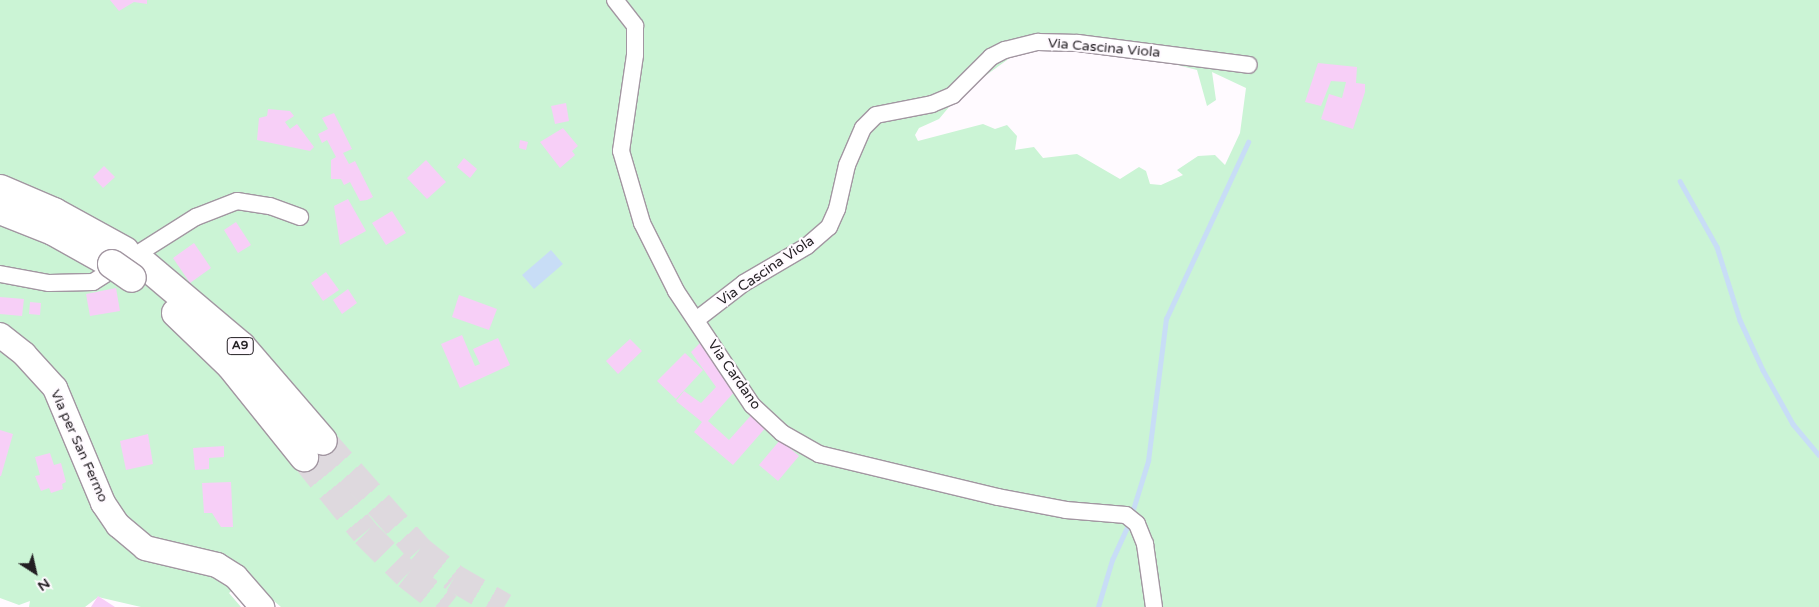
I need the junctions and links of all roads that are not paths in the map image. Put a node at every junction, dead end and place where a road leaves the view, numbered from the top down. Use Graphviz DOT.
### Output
graph roads {
  1 [pos="615,0"];
  2 [pos="1249,65"];
  3 [pos="0,189"];
  4 [pos="0,210"];
  5 [pos="300,217"];
  6 [pos="128,265"];
  7 [pos="0,274"];
  8 [pos="696,320"];
  9 [pos="0,335"];
  10 [pos="314,449"];
  11 [pos="262,607"];
  12 [pos="1154,607"];
  1 -- 8 [label="street, Via Cardano"];
  2 -- 8 [label="street, Via Cascina Viola"];
  3 -- 6 [label="highway, A9"];
  4 -- 6 [label="highway, A9"];
  5 -- 7 [label="street"];
  6 -- 10 [label="highway, A9"];
  8 -- 12 [label="street, Via Cardano"];
  9 -- 11 [label="main road, Via per San Fermo"];
}
